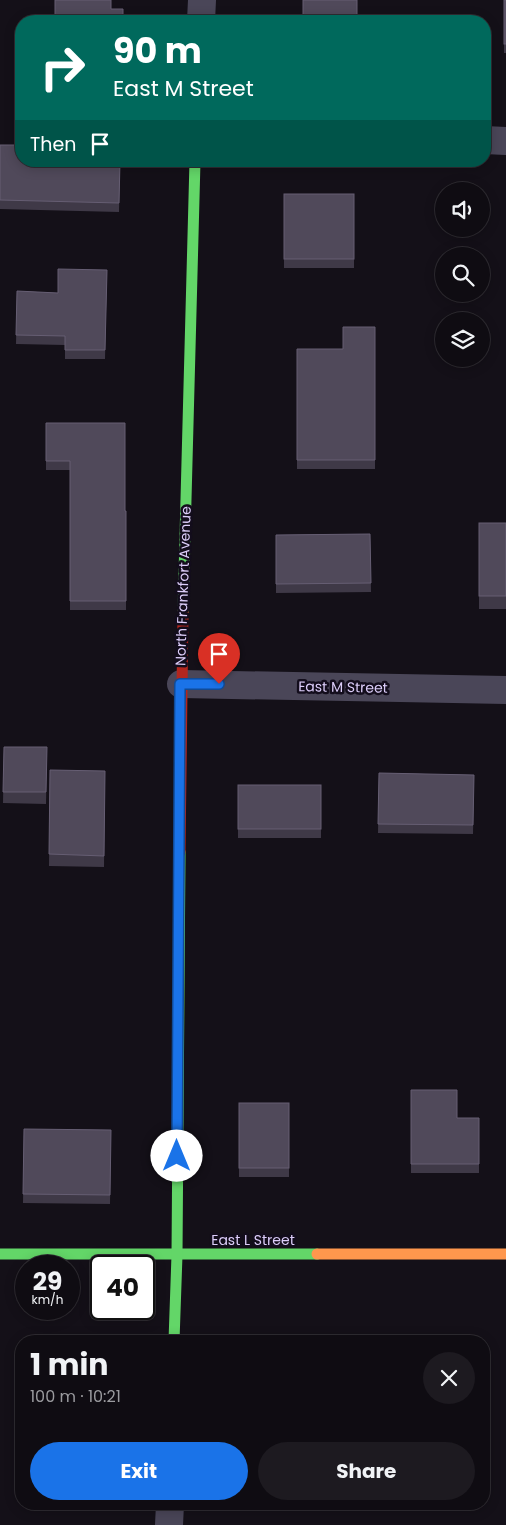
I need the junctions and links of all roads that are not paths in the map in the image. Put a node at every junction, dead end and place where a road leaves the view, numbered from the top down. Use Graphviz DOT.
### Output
graph roads {
  1 [pos="202,0"];
  2 [pos="201,15"];
  3 [pos="491,140"];
  4 [pos="506,141"];
  5 [pos="195,167"];
  6 [pos="180,684"];
  7 [pos="506,690"];
  8 [pos="0,1254"];
  9 [pos="506,1254"];
  10 [pos="177,1255"];
  11 [pos="174,1335"];
  12 [pos="170,1510"];
  13 [pos="169,1525"];
  1 -- 2 [label="street"];
  3 -- 4 [label="street"];
  5 -- 6 [label="street, North Frankfort Avenue"];
  6 -- 7 [label="street, East M Street"];
  6 -- 10 [label="street, North Frankfort Avenue"];
  8 -- 10 [label="street, East L Street"];
  9 -- 10 [label="street, East L Street"];
  10 -- 11 [label="street, North Frankfort Avenue"];
  12 -- 13 [label="street"];
}
